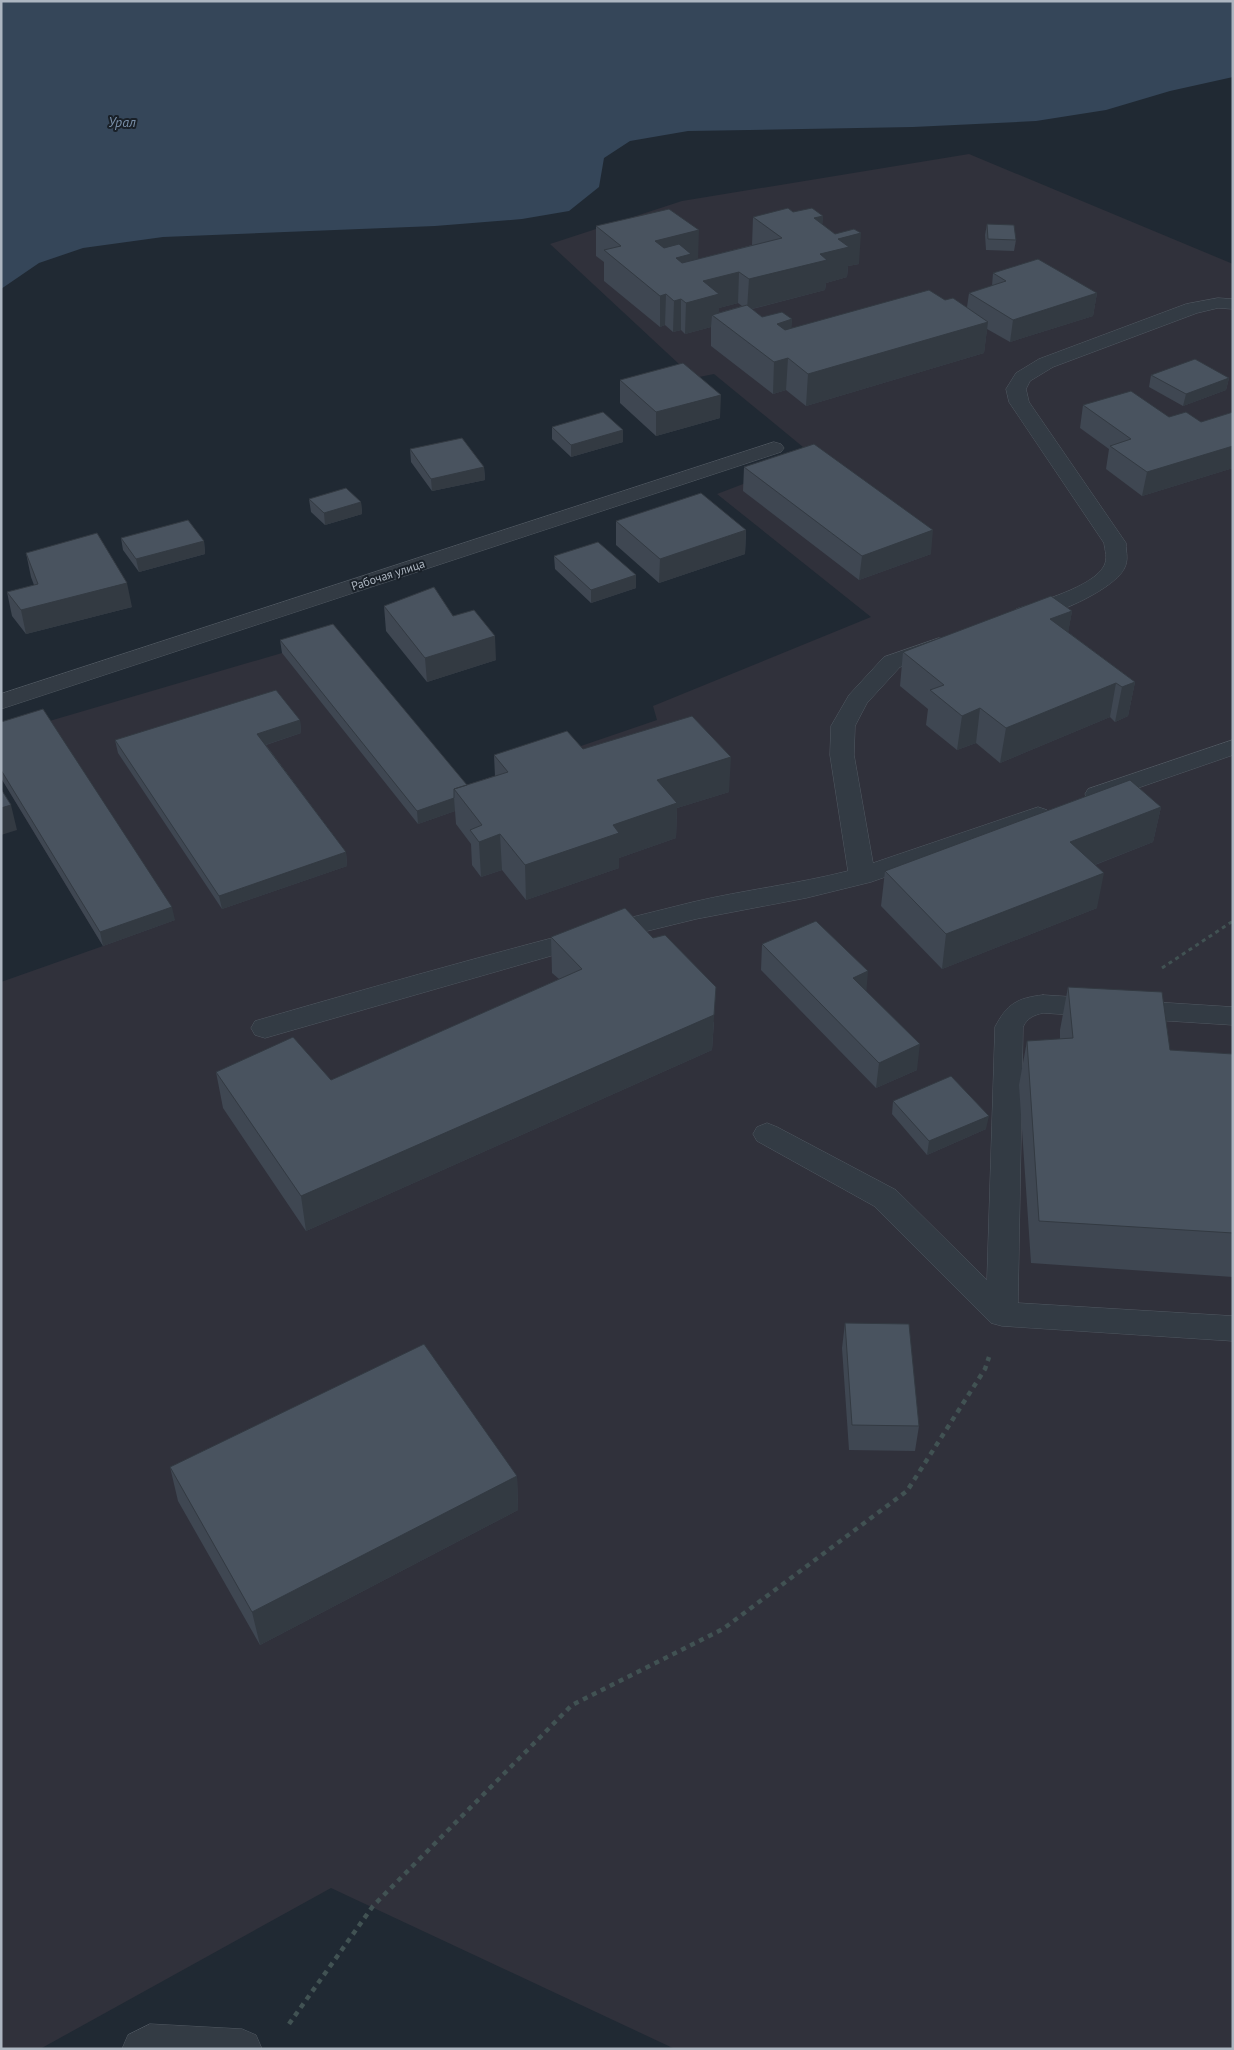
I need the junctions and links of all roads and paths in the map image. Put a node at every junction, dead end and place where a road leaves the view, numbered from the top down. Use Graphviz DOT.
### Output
graph roads {
  1 [pos="1233,304"];
  2 [pos="774,448"];
  3 [pos="1001,622"];
  4 [pos="955,639"];
  5 [pos="1,702"];
  6 [pos="1233,747"];
  7 [pos="862,876"];
  8 [pos="1233,922"];
  9 [pos="1102,1007"];
  10 [pos="1233,1016"];
  11 [pos="266,1028"];
  12 [pos="768,1134"];
  13 [pos="1002,1314"];
  14 [pos="1233,1329"];
  15 [pos="283,2033"];
  16 [pos="142,2049"];
  17 [pos="242,2049"];
  1 -- 3 [label="street"];
  2 -- 5 [label="street, Рабочая улица"];
  4 -- 7 [label="street"];
  6 -- 7 [label="street"];
  7 -- 11 [label="street"];
  8 -- 9 [label="path"];
  9 -- 10 [label="street"];
  9 -- 13 [label="street"];
  12 -- 13 [label="street"];
  13 -- 14 [label="street"];
  13 -- 15 [label="path"];
  16 -- 17 [label="street"];
}
